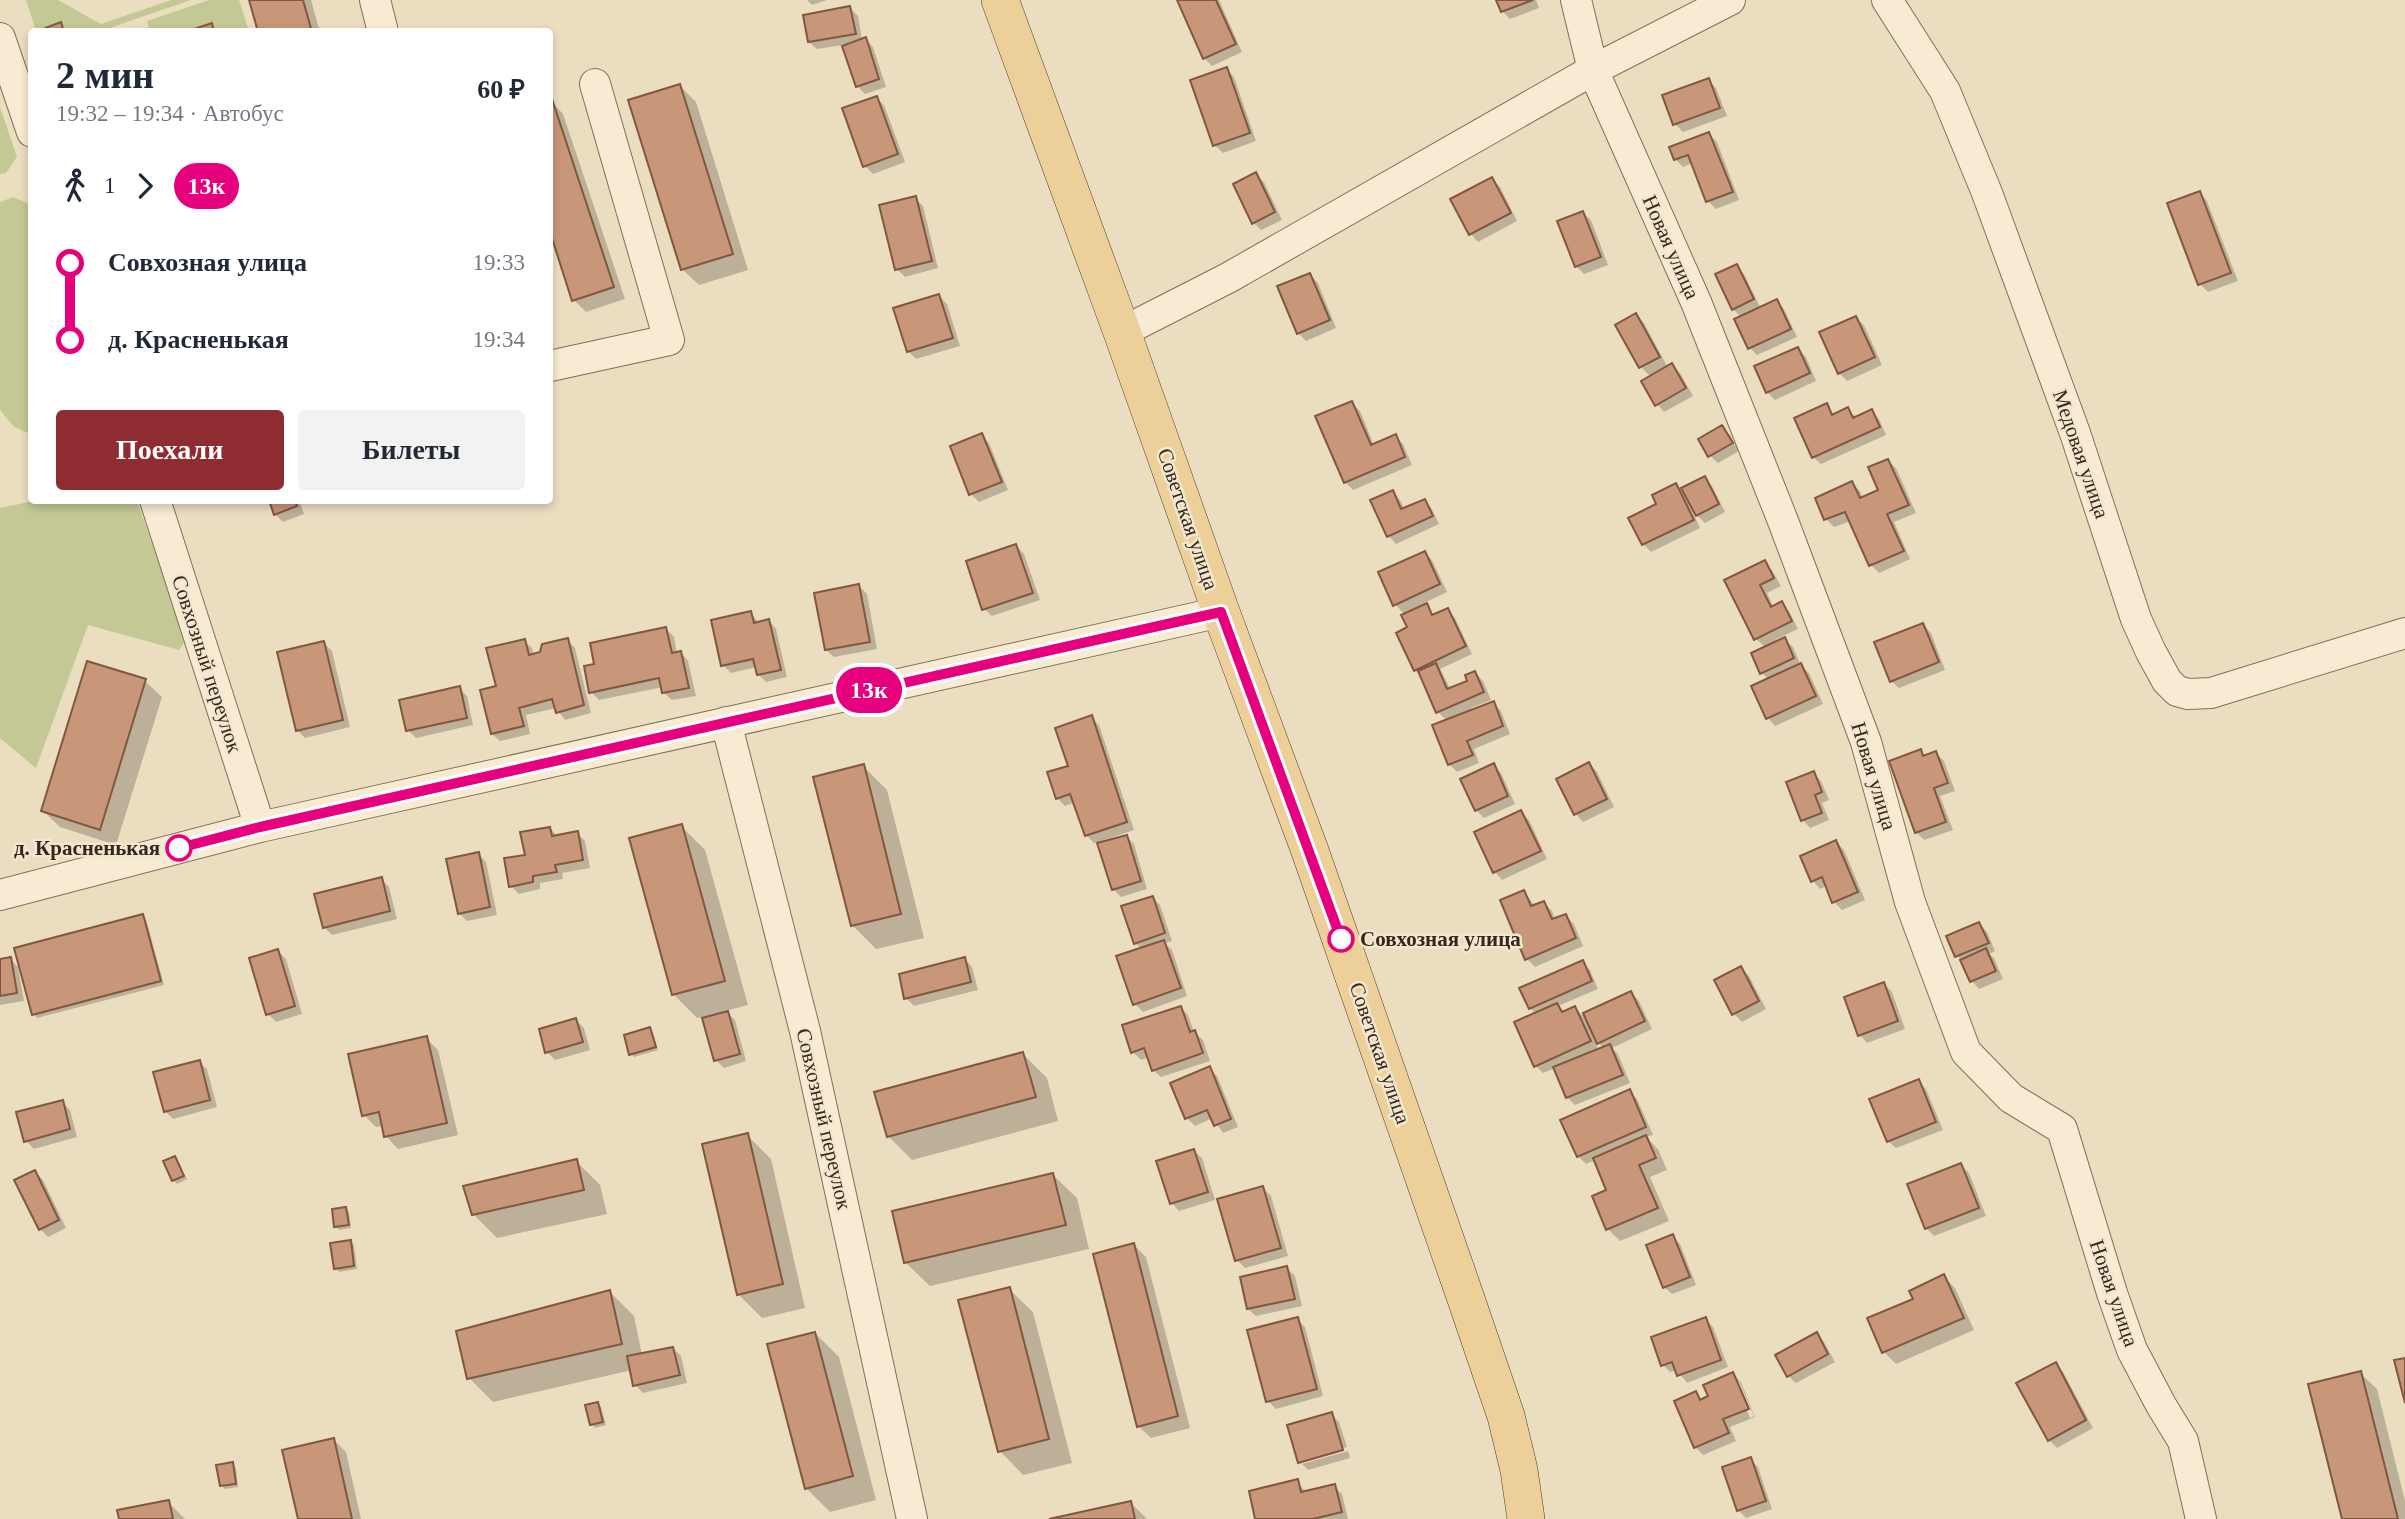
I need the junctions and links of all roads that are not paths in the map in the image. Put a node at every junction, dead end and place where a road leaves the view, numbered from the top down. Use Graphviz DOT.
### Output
graph roads {
  1 [pos="375,0"];
  2 [pos="1000,0"];
  3 [pos="1576,0"];
  4 [pos="1730,0"];
  5 [pos="1887,0"];
  6 [pos="382,28"];
  7 [pos="0,38"];
  8 [pos="1593,70"];
  9 [pos="595,83"];
  10 [pos="28,120"];
  11 [pos="1122,332"];
  12 [pos="553,365"];
  13 [pos="156,504"];
  14 [pos="1221,612"];
  15 [pos="2405,633"];
  16 [pos="726,722"];
  17 [pos="260,827"];
  18 [pos="0,895"];
  19 [pos="912,1519"];
  20 [pos="1526,1519"];
  21 [pos="2202,1519"];
  1 -- 6 [label="street"];
  2 -- 11 [label="main road, Советская улица"];
  3 -- 8 [label="street, Новая улица"];
  4 -- 8 [label="street"];
  5 -- 15 [label="street, Медовая улица"];
  7 -- 10 [label="street"];
  8 -- 11 [label="street"];
  8 -- 21 [label="street, Новая улица"];
  9 -- 12 [label="street"];
  11 -- 14 [label="main road, Советская улица"];
  13 -- 17 [label="street, Совхозный переулок"];
  14 -- 16 [label="street"];
  14 -- 20 [label="main road, Советская улица"];
  16 -- 17 [label="street"];
  16 -- 19 [label="street, Совхозный переулок"];
  17 -- 18 [label="street"];
}
